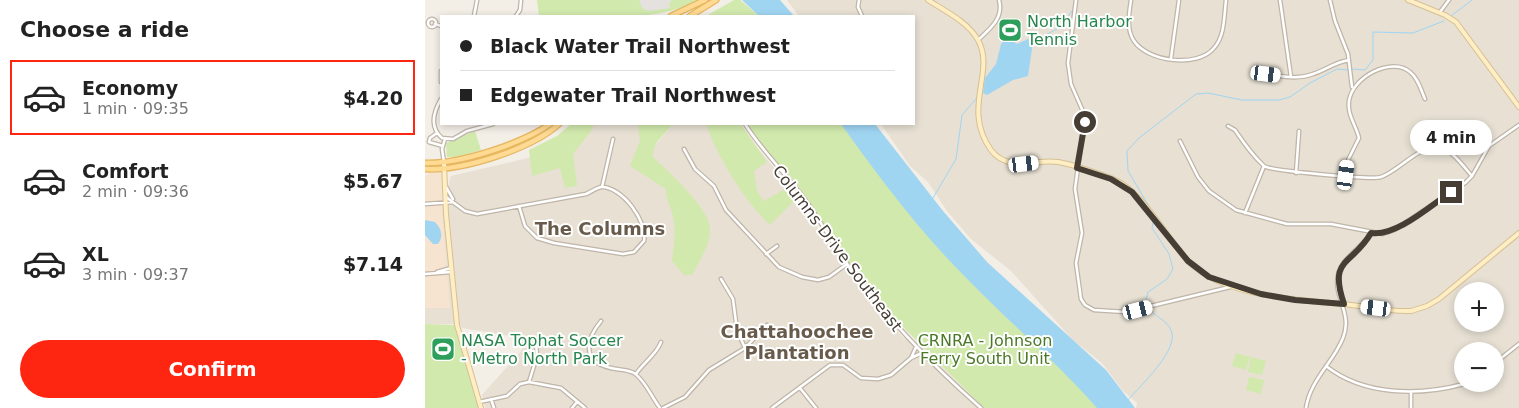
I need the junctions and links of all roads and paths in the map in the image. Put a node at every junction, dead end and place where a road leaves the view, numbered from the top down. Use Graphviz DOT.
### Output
graph roads {
  1 [pos="477,0"];
  2 [pos="521,0"];
  3 [pos="705,0"];
  4 [pos="716,0"];
  5 [pos="859,0"];
  6 [pos="928,0"];
  7 [pos="999,0"];
  8 [pos="1076,0"];
  9 [pos="1131,0"];
  10 [pos="1179,0"];
  11 [pos="1226,0"];
  12 [pos="1280,0"];
  13 [pos="1330,0"];
  14 [pos="1408,0"];
  15 [pos="1449,0"];
  16 [pos="1439,12"];
  17 [pos="474,15"];
  18 [pos="517,15"];
  19 [pos="680,15"];
  20 [pos="694,15"];
  21 [pos="862,15"];
  22 [pos="426,24"];
  23 [pos="435,24"];
  24 [pos="440,26"];
  25 [pos="978,41"];
  26 [pos="1171,58"];
  27 [pos="1349,60"];
  28 [pos="1266,74"];
  29 [pos="1351,76"];
  30 [pos="1291,78"];
  31 [pos="1358,80"];
  32 [pos="1352,88"];
  33 [pos="1425,99"];
  34 [pos="440,101"];
  35 [pos="1519,107"];
  36 [pos="489,125"];
  37 [pos="548,125"];
  38 [pos="557,125"];
  39 [pos="746,125"];
  40 [pos="1519,125"];
  41 [pos="1228,126"];
  42 [pos="1299,131"];
  43 [pos="437,133"];
  44 [pos="613,139"];
  45 [pos="445,140"];
  46 [pos="1180,141"];
  47 [pos="443,146"];
  48 [pos="684,149"];
  49 [pos="425,163"];
  50 [pos="444,163"];
  51 [pos="1264,166"];
  52 [pos="1077,168"];
  53 [pos="425,169"];
  54 [pos="445,169"];
  55 [pos="1296,173"];
  56 [pos="1346,175"];
  57 [pos="1473,176"];
  58 [pos="446,186"];
  59 [pos="601,187"];
  60 [pos="445,197"];
  61 [pos="454,201"];
  62 [pos="446,203"];
  63 [pos="425,204"];
  64 [pos="519,206"];
  65 [pos="1244,214"];
  66 [pos="1371,233"];
  67 [pos="1519,233"];
  68 [pos="777,246"];
  69 [pos="767,254"];
  70 [pos="847,264"];
  71 [pos="451,270"];
  72 [pos="425,274"];
  73 [pos="721,279"];
  74 [pos="1237,287"];
  75 [pos="1344,304"];
  76 [pos="601,321"];
  77 [pos="767,325"];
  78 [pos="584,341"];
  79 [pos="588,341"];
  80 [pos="536,342"];
  81 [pos="661,342"];
  82 [pos="1518,346"];
  83 [pos="916,347"];
  84 [pos="745,348"];
  85 [pos="922,353"];
  86 [pos="1504,356"];
  87 [pos="911,358"];
  88 [pos="1326,366"];
  89 [pos="636,374"];
  90 [pos="529,382"];
  91 [pos="1454,386"];
  92 [pos="800,388"];
  93 [pos="1411,392"];
  94 [pos="491,399"];
  95 [pos="479,402"];
  96 [pos="577,402"];
  97 [pos="481,408"];
  98 [pos="494,408"];
  99 [pos="572,408"];
  100 [pos="585,408"];
  101 [pos="661,408"];
  102 [pos="772,408"];
  103 [pos="816,408"];
  104 [pos="981,408"];
  105 [pos="1306,408"];
  106 [pos="1411,408"];
  1 -- 17 [label="street"];
  2 -- 18 [label="street"];
  3 -- 19 [label="main road"];
  4 -- 20 [label="main road"];
  5 -- 21 [label="street"];
  6 -- 25 [label="street"];
  7 -- 25 [label="street"];
  8 -- 52 [label="street"];
  9 -- 26 [label="street"];
  10 -- 26 [label="street"];
  11 -- 26 [label="street"];
  12 -- 30 [label="street"];
  13 -- 27 [label="street"];
  14 -- 16 [label="street"];
  15 -- 16 [label="street"];
  16 -- 35 [label="street"];
  22 -- 23 [label="street"];
  22 -- 23 [label="street"];
  23 -- 24 [label="street"];
  25 -- 52 [label="street"];
  27 -- 29 [label="street"];
  27 -- 30 [label="street"];
  28 -- 30 [label="street"];
  29 -- 31 [label="street"];
  29 -- 32 [label="street"];
  31 -- 32 [label="street"];
  31 -- 33 [label="street"];
  32 -- 56 [label="street"];
  34 -- 43 [label="street"];
  36 -- 45 [label="street"];
  37 -- 50 [label="main road"];
  38 -- 54 [label="main road"];
  39 -- 70 [label="street, Columns Drive Southeast"];
  40 -- 57 [label="street"];
  41 -- 51 [label="street"];
  42 -- 55 [label="street"];
  43 -- 45 [label="street"];
  43 -- 47 [label="street"];
  44 -- 59 [label="street"];
  45 -- 47 [label="street"];
  46 -- 65 [label="street"];
  47 -- 50 [label="street"];
  48 -- 69 [label="street"];
  49 -- 50 [label="main road"];
  50 -- 54 [label="street"];
  51 -- 55 [label="street"];
  51 -- 65 [label="street"];
  52 -- 74 [label="street"];
  52 -- 74 [label="street"];
  53 -- 54 [label="main road"];
  54 -- 58 [label="street"];
  55 -- 56 [label="street"];
  56 -- 57 [label="street"];
  57 -- 66 [label="street"];
  58 -- 60 [label="street"];
  58 -- 61 [label="street"];
  59 -- 64 [label="street"];
  59 -- 64 [label="street"];
  60 -- 61 [label="street"];
  60 -- 62 [label="street"];
  61 -- 62 [label="street"];
  61 -- 64 [label="street"];
  62 -- 63 [label="street"];
  62 -- 71 [label="street"];
  65 -- 66 [label="street"];
  66 -- 75 [label="street"];
  67 -- 75 [label="street"];
  68 -- 69 [label="street"];
  69 -- 70 [label="street"];
  70 -- 83 [label="street, Columns Drive Southeast"];
  71 -- 72 [label="street"];
  71 -- 95 [label="street"];
  73 -- 84 [label="street"];
  74 -- 75 [label="street"];
  75 -- 88 [label="street"];
  76 -- 79 [label="street"];
  77 -- 84 [label="street"];
  78 -- 79 [label="street"];
  79 -- 89 [label="street"];
  80 -- 90 [label="street"];
  81 -- 89 [label="street"];
  82 -- 86 [label="street"];
  83 -- 85 [label="street, Columns Drive Southeast"];
  83 -- 87 [label="street"];
  84 -- 101 [label="street"];
  85 -- 87 [label="street"];
  85 -- 104 [label="street, Columns Drive Southeast"];
  87 -- 92 [label="street"];
  88 -- 93 [label="street"];
  88 -- 105 [label="street"];
  89 -- 101 [label="street"];
  90 -- 94 [label="street"];
  90 -- 96 [label="street"];
  91 -- 93 [label="street"];
  92 -- 102 [label="street"];
  92 -- 103 [label="street"];
  93 -- 106 [label="street"];
  94 -- 95 [label="street"];
  94 -- 98 [label="street"];
  95 -- 97 [label="street"];
  96 -- 99 [label="street"];
  96 -- 100 [label="street"];
}
